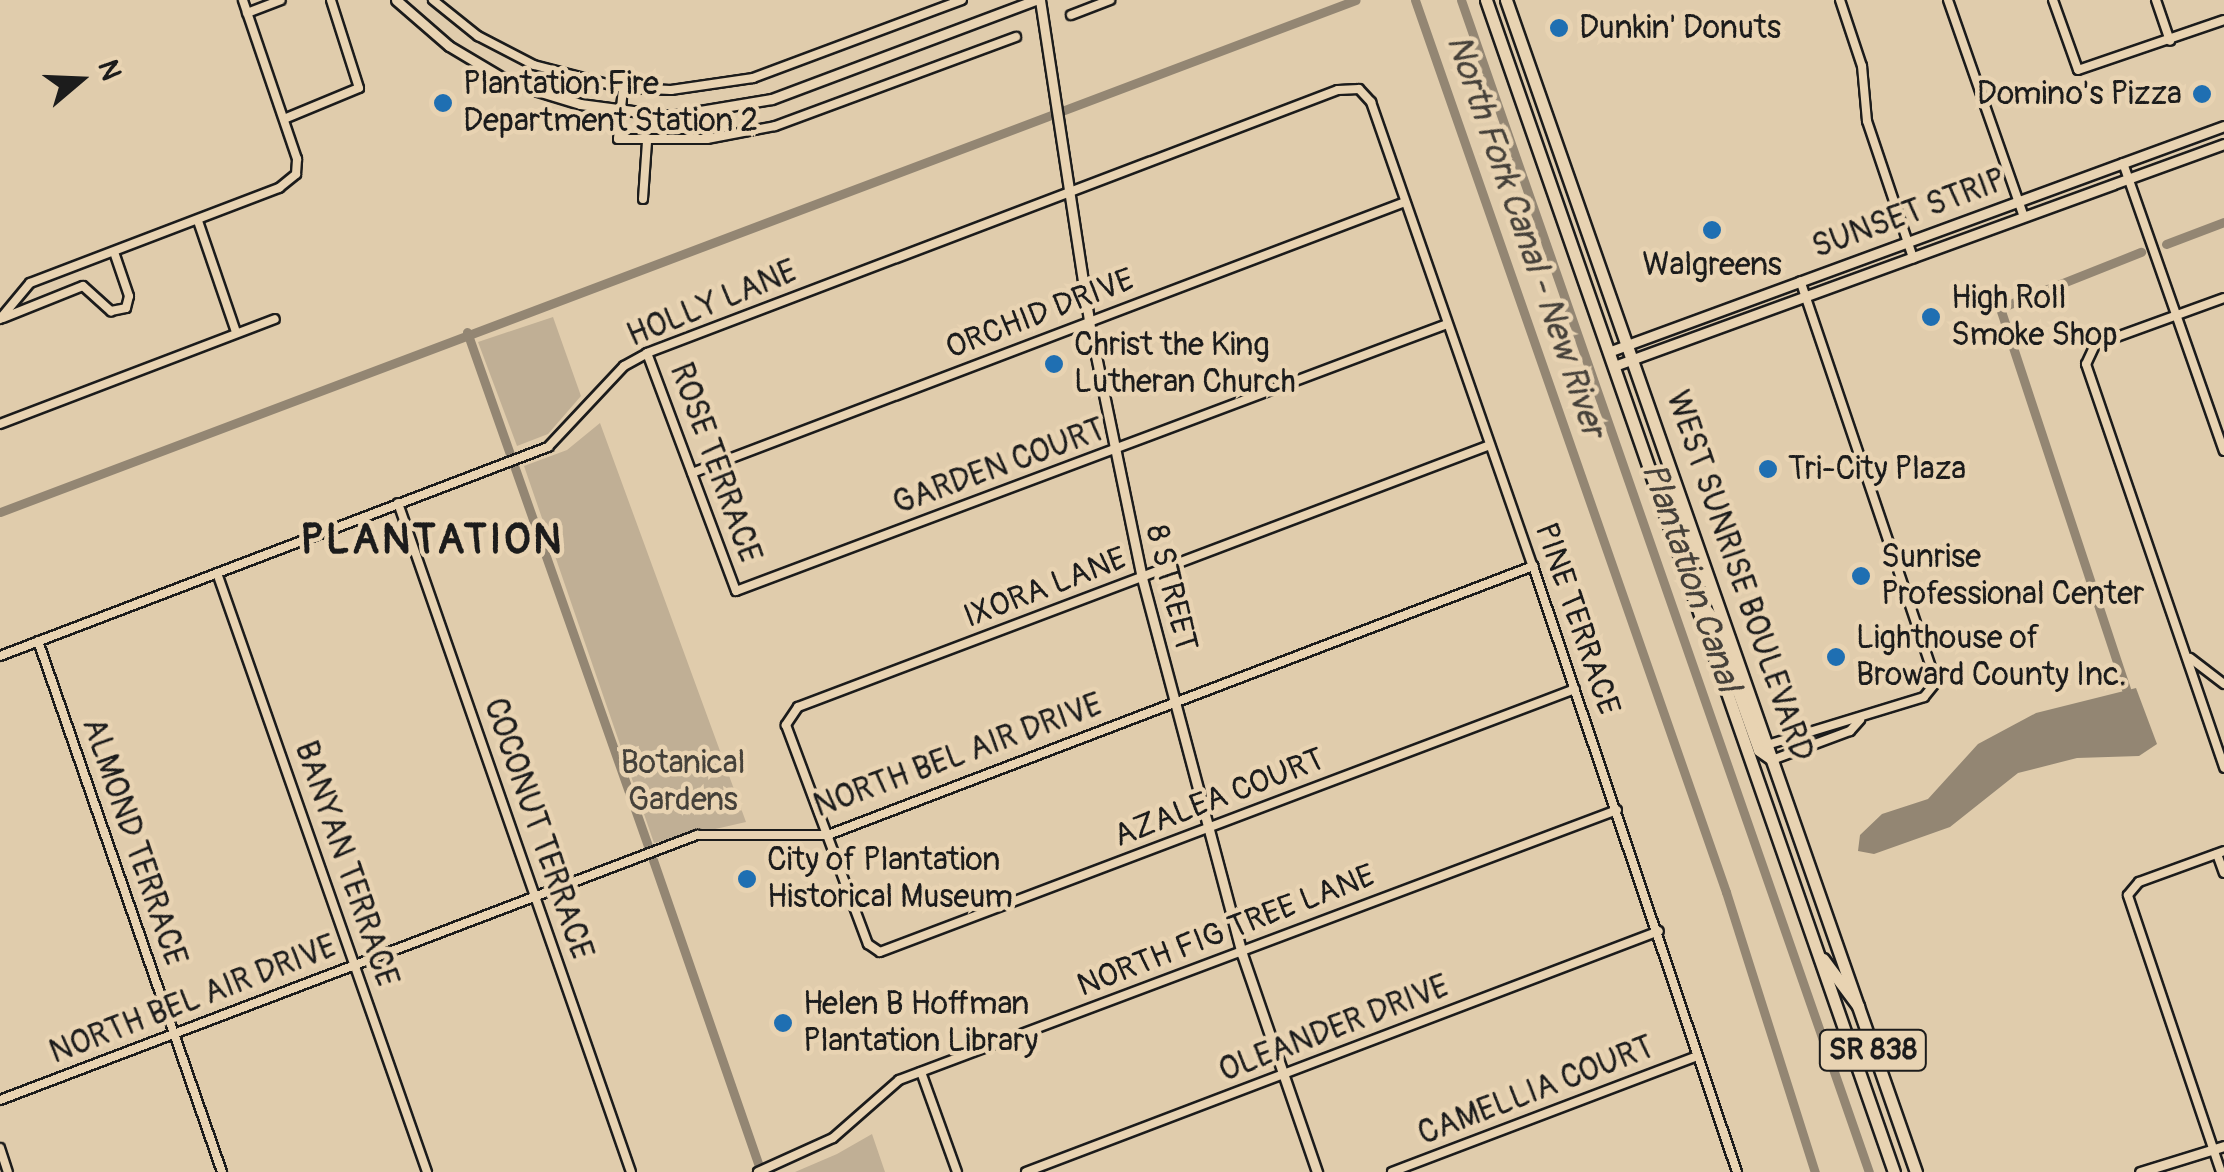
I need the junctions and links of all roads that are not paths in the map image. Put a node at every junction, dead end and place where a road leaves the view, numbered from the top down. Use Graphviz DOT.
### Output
graph roads {
  1 [pos="243,0"];
  2 [pos="281,0"];
  3 [pos="330,0"];
  4 [pos="396,0"];
  5 [pos="433,0"];
  6 [pos="962,0"];
  7 [pos="1038,0"];
  8 [pos="1110,0"];
  9 [pos="1486,0"];
  10 [pos="1506,0"];
  11 [pos="1840,0"];
  12 [pos="1948,0"];
  13 [pos="2053,0"];
  14 [pos="2156,0"];
  15 [pos="247,12"];
  16 [pos="1072,14"];
  17 [pos="2224,20"];
  18 [pos="1016,37"];
  19 [pos="2170,41"];
  20 [pos="623,88"];
  21 [pos="1359,89"];
  22 [pos="620,112"];
  23 [pos="284,119"];
  24 [pos="2224,126"];
  25 [pos="646,142"];
  26 [pos="2224,144"];
  27 [pos="2123,164"];
  28 [pos="2129,180"];
  29 [pos="1069,192"];
  30 [pos="643,200"];
  31 [pos="2018,200"];
  32 [pos="1405,202"];
  33 [pos="2024,217"];
  34 [pos="198,221"];
  35 [pos="1907,242"];
  36 [pos="114,252"];
  37 [pos="1913,258"];
  38 [pos="1800,281"];
  39 [pos="1805,296"];
  40 [pos="2224,298"];
  41 [pos="2176,316"];
  42 [pos="1,318"];
  43 [pos="275,319"];
  44 [pos="1088,322"];
  45 [pos="1447,324"];
  46 [pos="236,332"];
  47 [pos="1630,346"];
  48 [pos="1612,351"];
  49 [pos="647,353"];
  50 [pos="1635,359"];
  51 [pos="1616,366"];
  52 [pos="0,424"];
  53 [pos="1490,445"];
  54 [pos="1114,451"];
  55 [pos="2224,452"];
  56 [pos="692,473"];
  57 [pos="398,504"];
  58 [pos="1533,566"];
  59 [pos="217,573"];
  60 [pos="1142,578"];
  61 [pos="736,591"];
  62 [pos="1694,595"];
  63 [pos="38,641"];
  64 [pos="2188,654"];
  65 [pos="0,656"];
  66 [pos="2224,684"];
  67 [pos="1575,688"];
  68 [pos="1174,704"];
  69 [pos="1860,720"];
  70 [pos="2221,741"];
  71 [pos="1767,745"];
  72 [pos="1772,760"];
  73 [pos="2224,768"];
  74 [pos="1755,770"];
  75 [pos="1618,810"];
  76 [pos="1208,829"];
  77 [pos="828,835"];
  78 [pos="1806,851"];
  79 [pos="2220,852"];
  80 [pos="2224,873"];
  81 [pos="535,897"];
  82 [pos="1659,932"];
  83 [pos="1817,952"];
  84 [pos="1242,954"];
  85 [pos="355,966"];
  86 [pos="1858,1006"];
  87 [pos="174,1034"];
  88 [pos="1696,1056"];
  89 [pos="920,1072"];
  90 [pos="1283,1076"];
  91 [pos="0,1100"];
  92 [pos="2224,1137"];
  93 [pos="2219,1146"];
  94 [pos="0,1148"];
  95 [pos="8,1172"];
  96 [pos="222,1172"];
  97 [pos="427,1172"];
  98 [pos="630,1172"];
  99 [pos="758,1172"];
  100 [pos="957,1172"];
  101 [pos="1026,1172"];
  102 [pos="1317,1172"];
  103 [pos="1392,1172"];
  104 [pos="1737,1172"];
  105 [pos="1894,1172"];
  106 [pos="1916,1172"];
  107 [pos="2140,1172"];
  108 [pos="2221,1172"];
  1 -- 15 [label="street"];
  2 -- 15 [label="street"];
  3 -- 23 [label="street"];
  4 -- 22 [label="street"];
  5 -- 20 [label="street"];
  6 -- 20 [label="street"];
  7 -- 22 [label="street"];
  7 -- 29 [label="street, 8 STREET"];
  8 -- 16 [label="street"];
  9 -- 48 [label="highway, WEST SUNRISE BOULEVARD / SR 838"];
  10 -- 47 [label="highway, WEST SUNRISE BOULEVARD / SR 838"];
  11 -- 35 [label="street"];
  12 -- 31 [label="street"];
  13 -- 19 [label="street"];
  14 -- 19 [label="street"];
  15 -- 23 [label="street"];
  17 -- 19 [label="street"];
  18 -- 25 [label="street"];
  20 -- 22 [label="street"];
  21 -- 29 [label="street, HOLLY LANE"];
  21 -- 32 [label="street, PINE TERRACE"];
  22 -- 25 [label="street"];
  23 -- 34 [label="street"];
  24 -- 27 [label="street, SUNSET STRIP"];
  25 -- 30 [label="street"];
  26 -- 28 [label="street, SUNSET STRIP"];
  27 -- 28 [label="street"];
  27 -- 31 [label="street, SUNSET STRIP"];
  28 -- 33 [label="street, SUNSET STRIP"];
  28 -- 41 [label="street"];
  29 -- 44 [label="street, 8 STREET"];
  29 -- 49 [label="street, HOLLY LANE"];
  31 -- 33 [label="street"];
  31 -- 35 [label="street, SUNSET STRIP"];
  32 -- 44 [label="street, ORCHID DRIVE"];
  32 -- 45 [label="street, PINE TERRACE"];
  33 -- 37 [label="street, SUNSET STRIP"];
  34 -- 36 [label="street"];
  34 -- 46 [label="street"];
  35 -- 37 [label="street"];
  35 -- 38 [label="street, SUNSET STRIP"];
  36 -- 42 [label="street"];
  36 -- 42 [label="street"];
  37 -- 39 [label="street, SUNSET STRIP"];
  38 -- 39 [label="street"];
  38 -- 47 [label="street, SUNSET STRIP"];
  39 -- 50 [label="street, SUNSET STRIP"];
  39 -- 69 [label="street"];
  40 -- 41 [label="street"];
  41 -- 55 [label="street"];
  41 -- 64 [label="street"];
  43 -- 46 [label="street"];
  44 -- 54 [label="street, 8 STREET"];
  44 -- 56 [label="street, ORCHID DRIVE"];
  45 -- 53 [label="street, PINE TERRACE"];
  45 -- 54 [label="street, GARDEN COURT"];
  46 -- 52 [label="street"];
  47 -- 48 [label="street, SUNSET STRIP"];
  47 -- 50 [label="highway, WEST SUNRISE BOULEVARD / SR 838"];
  48 -- 51 [label="highway, WEST SUNRISE BOULEVARD / SR 838"];
  49 -- 56 [label="street, ROSE TERRACE"];
  49 -- 57 [label="street, HOLLY LANE"];
  50 -- 51 [label="street, SUNSET STRIP"];
  50 -- 71 [label="highway, WEST SUNRISE BOULEVARD / SR 838"];
  51 -- 62 [label="highway, WEST SUNRISE BOULEVARD / SR 838"];
  53 -- 58 [label="street, PINE TERRACE"];
  53 -- 60 [label="street, IXORA LANE"];
  54 -- 60 [label="street, 8 STREET"];
  54 -- 61 [label="street, GARDEN COURT"];
  56 -- 61 [label="street, ROSE TERRACE"];
  57 -- 59 [label="street, HOLLY LANE"];
  57 -- 81 [label="street, COCONUT TERRACE"];
  58 -- 67 [label="street, PINE TERRACE"];
  58 -- 68 [label="street, NORTH BEL AIR DRIVE"];
  59 -- 63 [label="street, HOLLY LANE"];
  59 -- 85 [label="street, BANYAN TERRACE"];
  60 -- 68 [label="street, 8 STREET"];
  60 -- 77 [label="street, IXORA LANE"];
  62 -- 72 [label="highway"];
  62 -- 74 [label="highway, WEST SUNRISE BOULEVARD / SR 838"];
  63 -- 65 [label="street, HOLLY LANE"];
  63 -- 87 [label="street, ALMOND TERRACE"];
  64 -- 66 [label="street"];
  64 -- 70 [label="street"];
  67 -- 75 [label="street, PINE TERRACE"];
  67 -- 76 [label="street, AZALEA COURT"];
  68 -- 76 [label="street, 8 STREET"];
  68 -- 77 [label="street, NORTH BEL AIR DRIVE"];
  69 -- 71 [label="street"];
  69 -- 72 [label="street"];
  70 -- 73 [label="street"];
  71 -- 72 [label="highway, WEST SUNRISE BOULEVARD / SR 838"];
  72 -- 78 [label="highway, WEST SUNRISE BOULEVARD / SR 838"];
  74 -- 78 [label="highway"];
  74 -- 83 [label="highway, WEST SUNRISE BOULEVARD / SR 838"];
  75 -- 82 [label="street, PINE TERRACE"];
  75 -- 84 [label="street, NORTH FIG TREE LANE"];
  76 -- 77 [label="street, AZALEA COURT"];
  76 -- 84 [label="street, 8 STREET"];
  77 -- 81 [label="street, NORTH BEL AIR DRIVE"];
  78 -- 86 [label="highway, WEST SUNRISE BOULEVARD / SR 838"];
  79 -- 80 [label="street"];
  79 -- 93 [label="street"];
  81 -- 85 [label="street, NORTH BEL AIR DRIVE"];
  81 -- 98 [label="street, COCONUT TERRACE"];
  82 -- 88 [label="street, PINE TERRACE"];
  82 -- 90 [label="street, OLEANDER DRIVE"];
  83 -- 86 [label="highway"];
  83 -- 105 [label="highway, WEST SUNRISE BOULEVARD / SR 838"];
  84 -- 89 [label="street, NORTH FIG TREE LANE"];
  84 -- 90 [label="street, 8 STREET"];
  85 -- 87 [label="street, NORTH BEL AIR DRIVE"];
  85 -- 97 [label="street, BANYAN TERRACE"];
  86 -- 106 [label="highway, WEST SUNRISE BOULEVARD / SR 838"];
  87 -- 91 [label="street, NORTH BEL AIR DRIVE"];
  87 -- 96 [label="street, ALMOND TERRACE"];
  88 -- 103 [label="street, CAMELLIA COURT"];
  88 -- 104 [label="street, PINE TERRACE"];
  89 -- 99 [label="street, NORTH FIG TREE LANE"];
  89 -- 100 [label="street"];
  90 -- 101 [label="street, OLEANDER DRIVE"];
  90 -- 102 [label="street, 8 STREET"];
  92 -- 93 [label="street"];
  93 -- 107 [label="street"];
  93 -- 108 [label="street"];
  94 -- 95 [label="street"];
}
